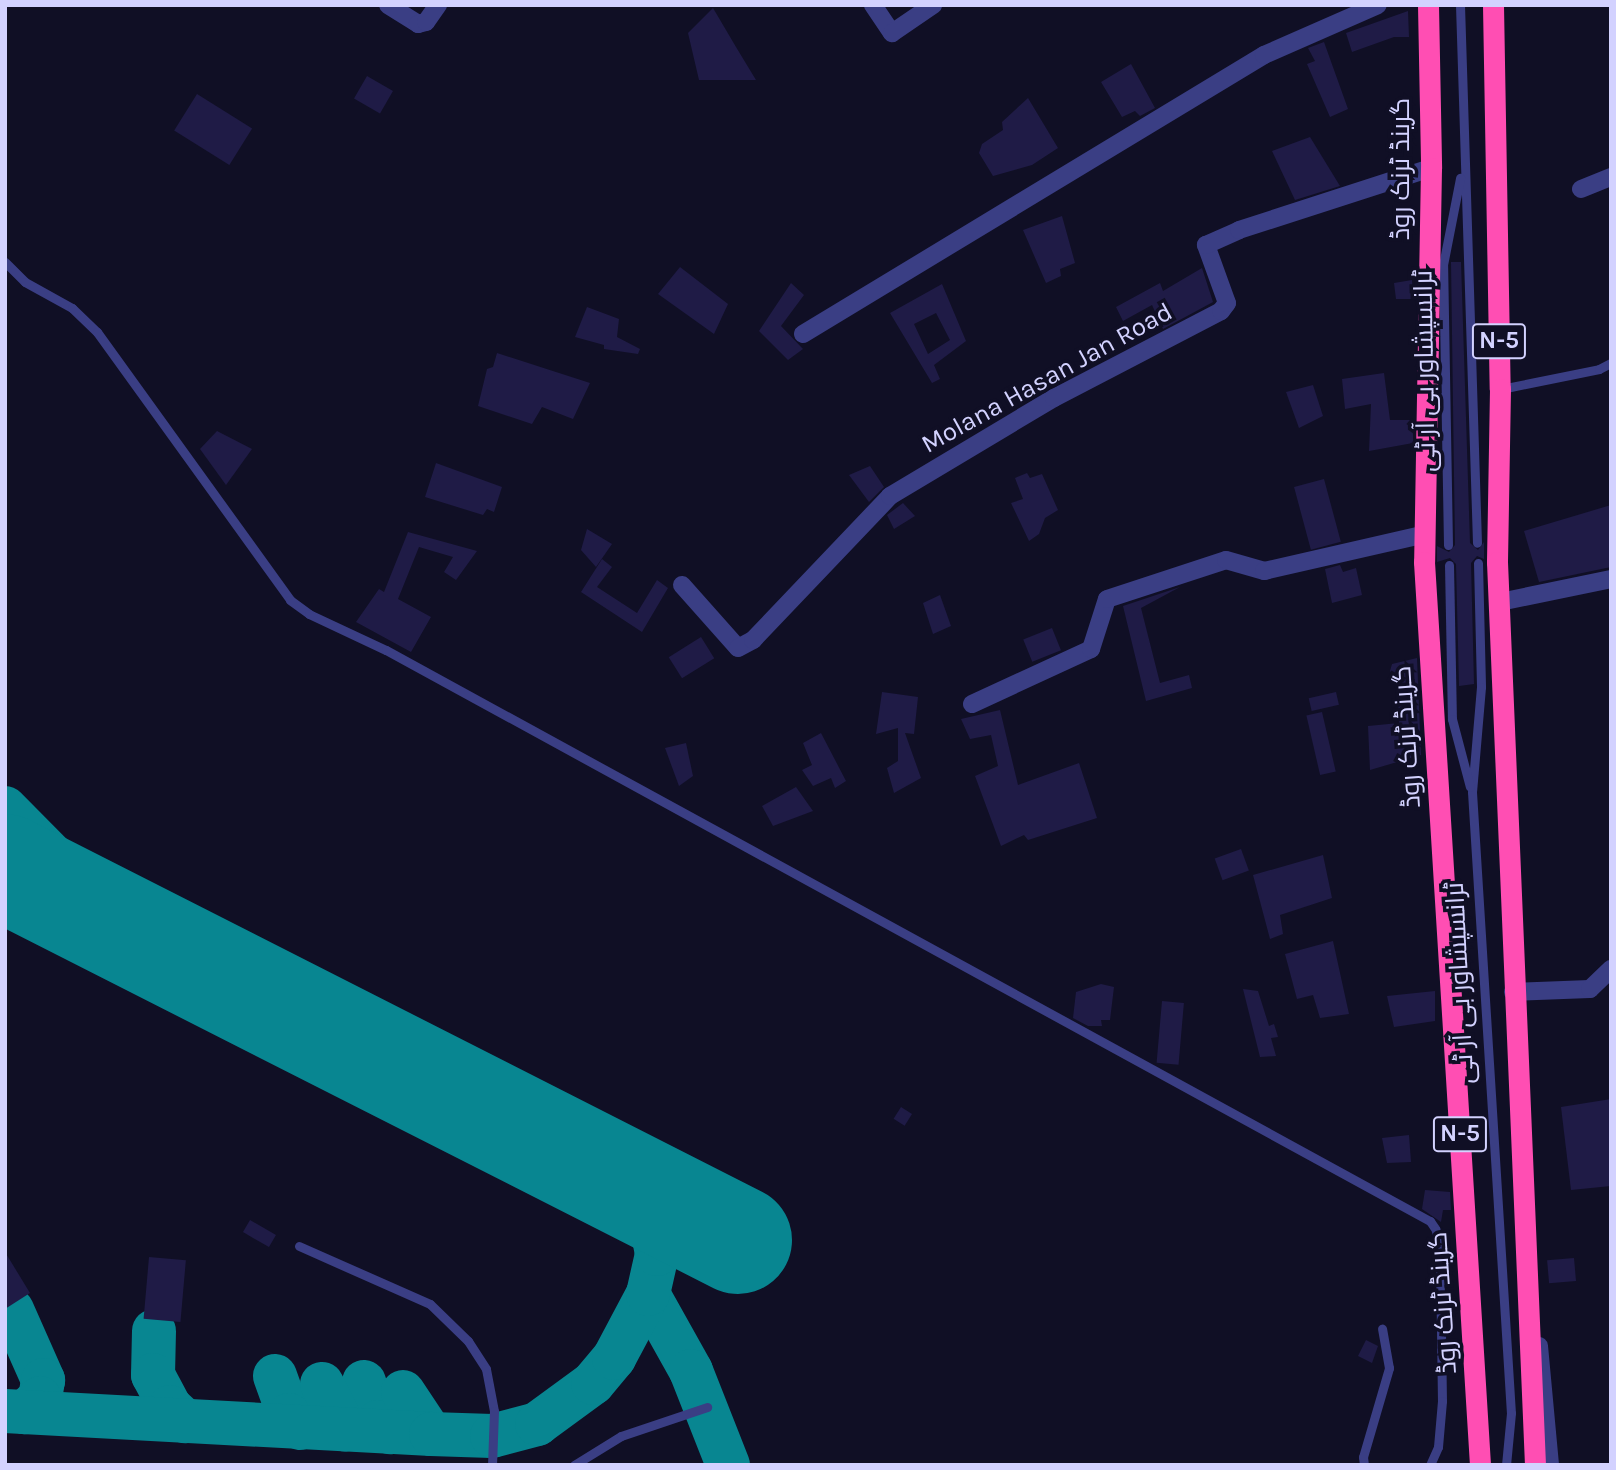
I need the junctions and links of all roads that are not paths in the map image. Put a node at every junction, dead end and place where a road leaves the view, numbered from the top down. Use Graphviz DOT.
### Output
graph roads {
  1 [pos="388,5"];
  2 [pos="438,5"];
  3 [pos="873,5"];
  4 [pos="933,5"];
  5 [pos="1378,5"];
  6 [pos="1428,5"];
  7 [pos="1460,5"];
  8 [pos="1493,5"];
  9 [pos="1462,156"];
  10 [pos="1431,168"];
  11 [pos="1611,177"];
  12 [pos="1581,189"];
  13 [pos="5,262"];
  14 [pos="803,334"];
  15 [pos="1611,363"];
  16 [pos="1500,389"];
  17 [pos="1424,534"];
  18 [pos="1477,542"];
  19 [pos="1448,545"];
  20 [pos="1478,563"];
  21 [pos="1449,565"];
  22 [pos="1611,579"];
  23 [pos="682,585"];
  24 [pos="1500,602"];
  25 [pos="972,704"];
  26 [pos="1472,792"];
  27 [pos="1611,969"];
  28 [pos="1513,992"];
  29 [pos="299,1246"];
  30 [pos="1382,1329"];
  31 [pos="707,1407"];
  32 [pos="1547,1464"];
  33 [pos="492,1465"];
  34 [pos="574,1465"];
  35 [pos="1364,1465"];
  36 [pos="1430,1465"];
  37 [pos="1480,1465"];
  38 [pos="1506,1465"];
  1 -- 2 [label="street"];
  3 -- 4 [label="street"];
  5 -- 14 [label="street"];
  6 -- 10 [label="highway, گرینڈ ٹرنک روڈ / N-5"];
  7 -- 9 [label="lane, ٹرانسپشاور بی آر ٹی"];
  8 -- 16 [label="highway, N-5"];
  9 -- 18 [label="lane, ٹرانسپشاور بی آر ٹی"];
  9 -- 19 [label="lane, ٹرانسپشاور بی آر ٹی"];
  10 -- 17 [label="highway, گرینڈ ٹرنک روڈ / N-5"];
  10 -- 23 [label="street, Molana Hasan Jan Road"];
  11 -- 12 [label="street"];
  13 -- 36 [label="lane"];
  15 -- 16 [label="lane"];
  16 -- 24 [label="highway, N-5"];
  17 -- 25 [label="street"];
  17 -- 37 [label="highway, گرینڈ ٹرنک روڈ / N-5"];
  20 -- 26 [label="lane, ٹرانسپشاور بی آر ٹی"];
  21 -- 26 [label="lane, ٹرانسپشاور بی آر ٹی"];
  22 -- 24 [label="street"];
  24 -- 28 [label="highway, N-5"];
  26 -- 38 [label="lane, ٹرانسپشاور بی آر ٹی"];
  27 -- 28 [label="street"];
  28 -- 32 [label="highway, N-5"];
  29 -- 33 [label="lane"];
  30 -- 35 [label="lane"];
  31 -- 34 [label="lane"];
}
